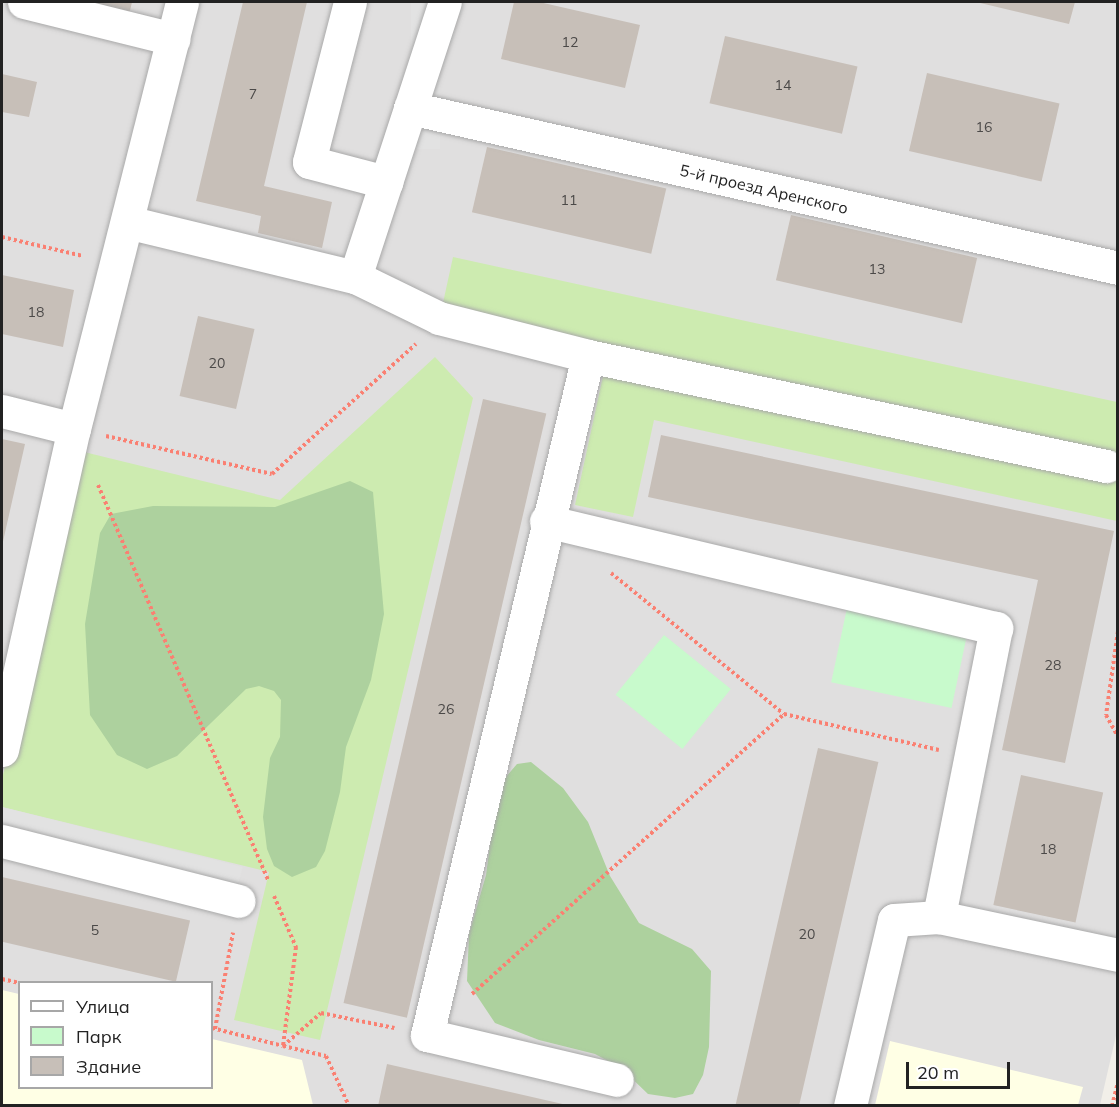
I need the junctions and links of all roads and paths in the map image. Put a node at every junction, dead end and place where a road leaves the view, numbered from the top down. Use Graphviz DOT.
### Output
graph roads {
  1 [pos="24,2"];
  2 [pos="182,2"];
  3 [pos="350,2"];
  4 [pos="445,2"];
  5 [pos="173,39"];
  6 [pos="410,108"];
  7 [pos="386,182"];
  8 [pos="127,222"];
  9 [pos="2,237"];
  10 [pos="118,264"];
  11 [pos="1118,268"];
  12 [pos="355,277"];
  13 [pos="424,337"];
  14 [pos="588,356"];
  15 [pos="2,411"];
  16 [pos="74,429"];
  17 [pos="1106,466"];
  18 [pos="97,482"];
  19 [pos="546,521"];
  20 [pos="601,566"];
  21 [pos="1118,631"];
  22 [pos="784,714"];
  23 [pos="1118,737"];
  24 [pos="2,750"];
  25 [pos="969,757"];
  26 [pos="2,841"];
  27 [pos="269,882"];
  28 [pos="273,893"];
  29 [pos="239,901"];
  30 [pos="939,917"];
  31 [pos="1118,955"];
  32 [pos="2,979"];
  33 [pos="18,983"];
  34 [pos="470,996"];
  35 [pos="213,1029"];
  36 [pos="427,1035"];
  37 [pos="283,1046"];
  38 [pos="617,1080"];
  39 [pos="1118,1082"];
  40 [pos="349,1106"];
  41 [pos="850,1106"];
  42 [pos="1112,1106"];
  1 -- 5 [label="street"];
  2 -- 5 [label="street"];
  3 -- 7 [label="street"];
  4 -- 6 [label="street"];
  5 -- 8 [label="street"];
  6 -- 7 [label="street"];
  6 -- 11 [label="street, 5-й проезд Аренского"];
  7 -- 12 [label="street"];
  8 -- 10 [label="street"];
  8 -- 12 [label="street"];
  9 -- 10 [label="path"];
  10 -- 16 [label="street"];
  12 -- 14 [label="street"];
  13 -- 16 [label="path"];
  14 -- 17 [label="street"];
  14 -- 19 [label="street"];
  15 -- 16 [label="street"];
  16 -- 24 [label="street"];
  18 -- 27 [label="path"];
  19 -- 25 [label="street"];
  19 -- 36 [label="street"];
  20 -- 22 [label="path"];
  21 -- 23 [label="path"];
  22 -- 25 [label="path"];
  22 -- 34 [label="path"];
  25 -- 30 [label="street"];
  26 -- 29 [label="street"];
  28 -- 37 [label="path"];
  29 -- 35 [label="path"];
  30 -- 31 [label="street"];
  30 -- 41 [label="street"];
  32 -- 33 [label="path"];
  35 -- 37 [label="path"];
  36 -- 37 [label="path"];
  36 -- 38 [label="street"];
  37 -- 40 [label="path"];
  39 -- 42 [label="path"];
}
